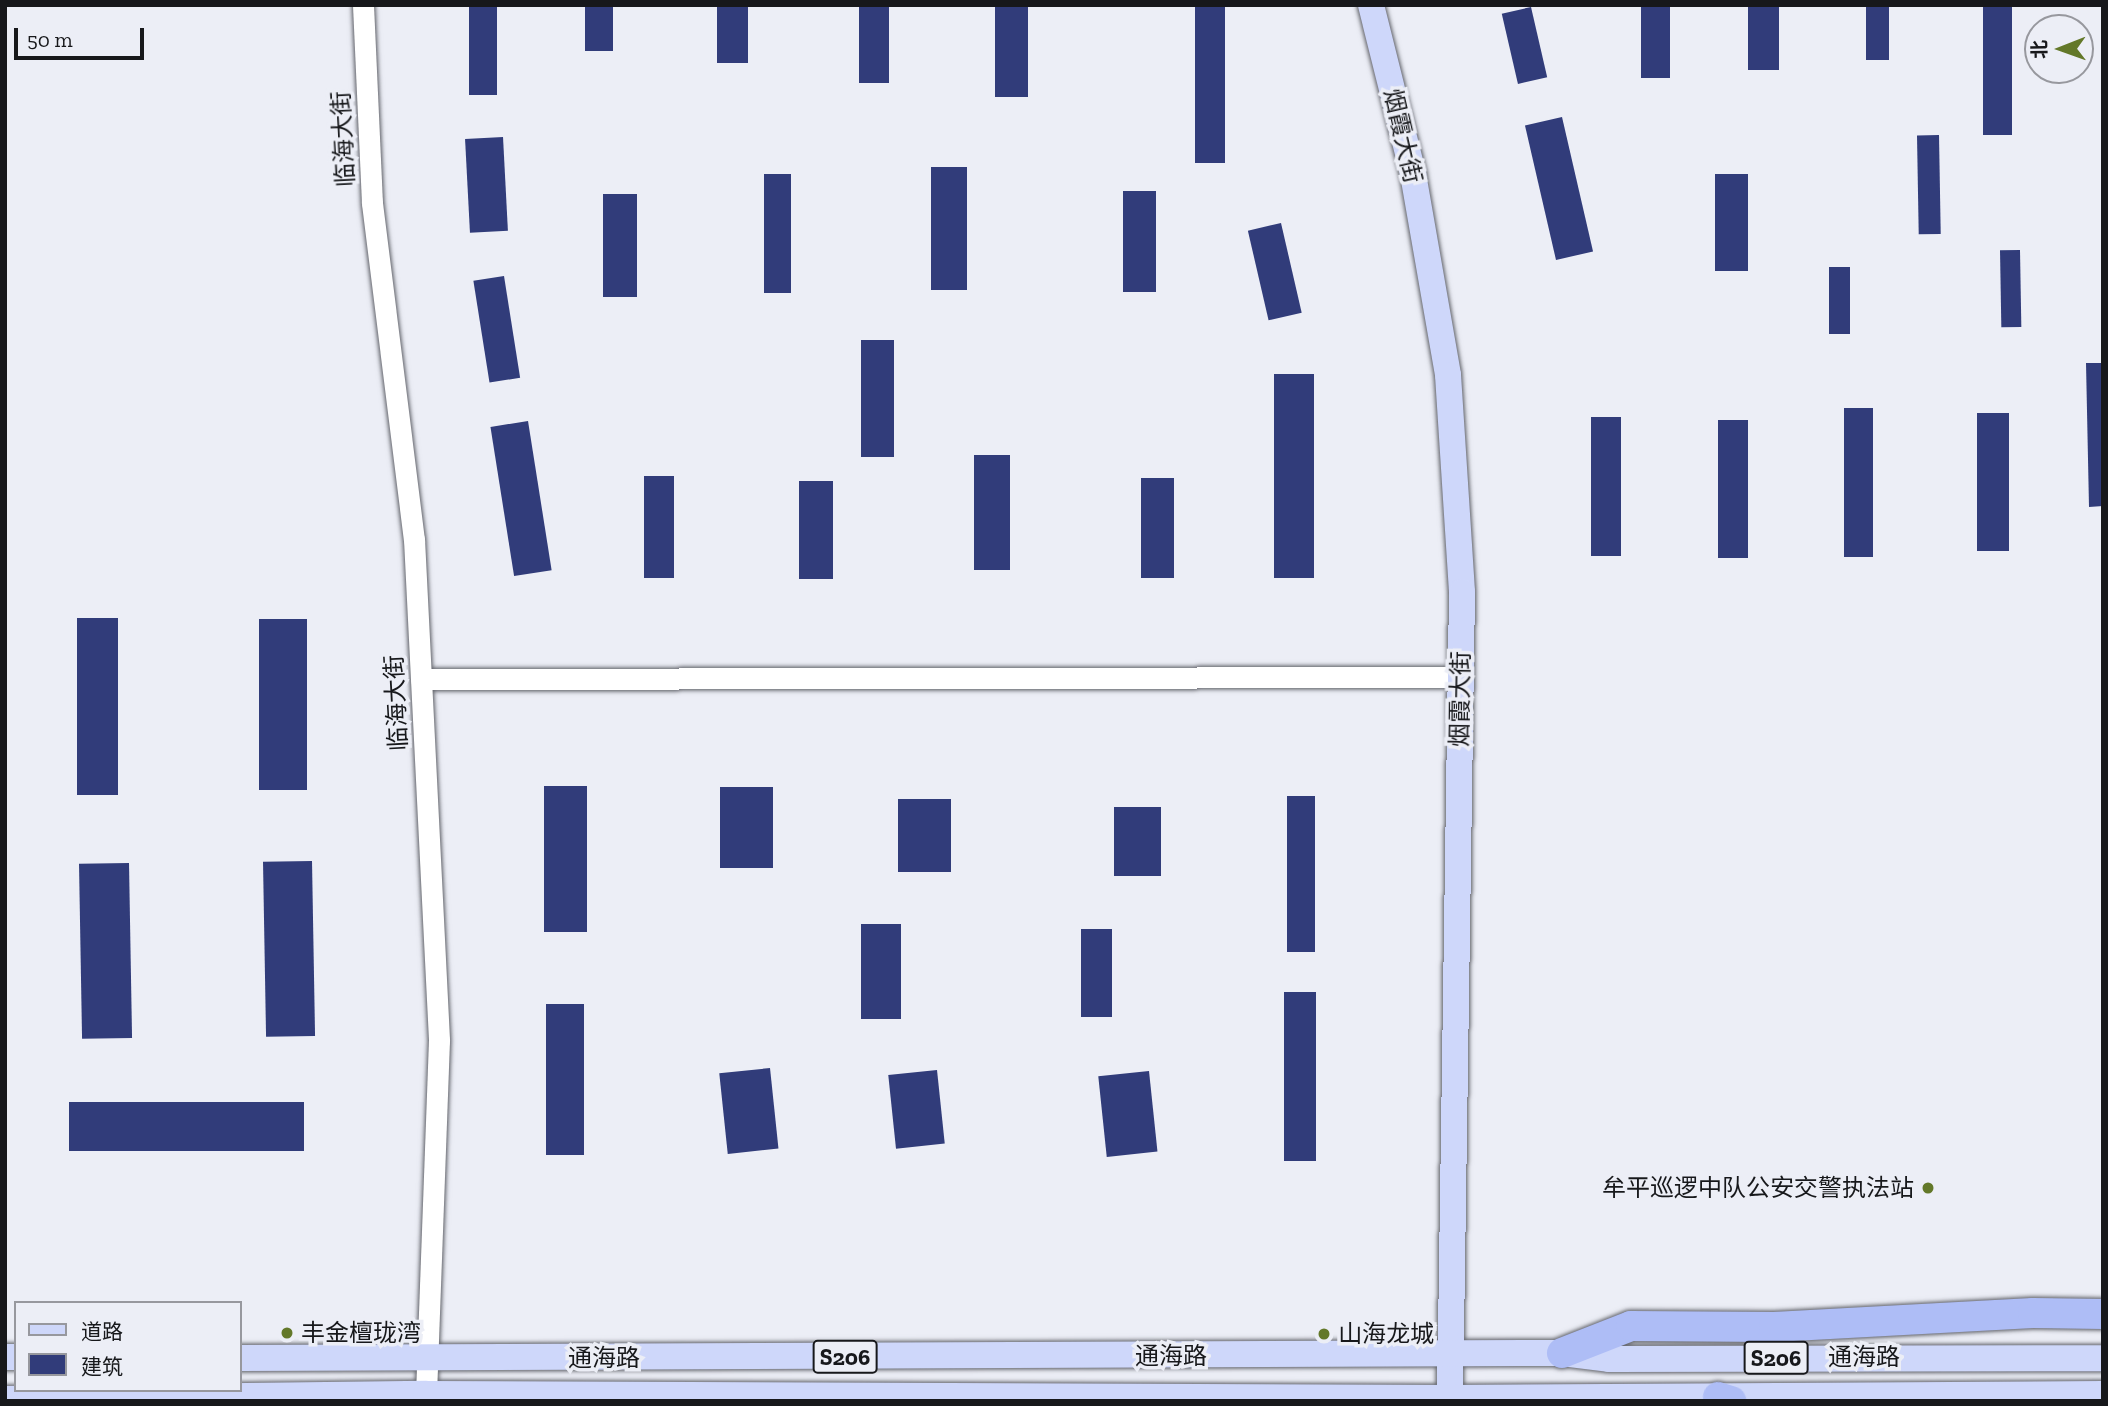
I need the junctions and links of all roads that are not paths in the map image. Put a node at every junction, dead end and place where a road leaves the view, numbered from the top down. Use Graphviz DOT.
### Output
graph roads {
  1 [pos="363,5"];
  2 [pos="1371,5"];
  3 [pos="1461,677"];
  4 [pos="421,679"];
  5 [pos="2103,1314"];
  6 [pos="1562,1353"];
  7 [pos="1450,1355"];
  8 [pos="242,1358"];
  9 [pos="2103,1358"];
  10 [pos="426,1359"];
  11 [pos="2103,1394"];
  12 [pos="426,1397"];
  13 [pos="5,1399"];
  14 [pos="1450,1399"];
  15 [pos="1736,1399"];
  1 -- 4 [label="street, 临海大街"];
  2 -- 3 [label="main road, 烟霞大街"];
  3 -- 4 [label="street"];
  3 -- 7 [label="main road, 烟霞大街"];
  4 -- 10 [label="street, 临海大街"];
  5 -- 6 [label="highway"];
  6 -- 7 [label="main road, 通海路 / S206"];
  6 -- 9 [label="main road, 通海路 / S206"];
  7 -- 10 [label="main road, 通海路 / S206"];
  7 -- 14 [label="main road, 烟霞大街"];
  8 -- 10 [label="main road, 通海路 / S206"];
  10 -- 12 [label="street, 临海大街"];
  11 -- 15 [label="main road, 通海路 / S206"];
  12 -- 13 [label="main road, 通海路 / S206"];
  12 -- 14 [label="main road, 通海路 / S206"];
  14 -- 15 [label="main road, 通海路 / S206"];
}
